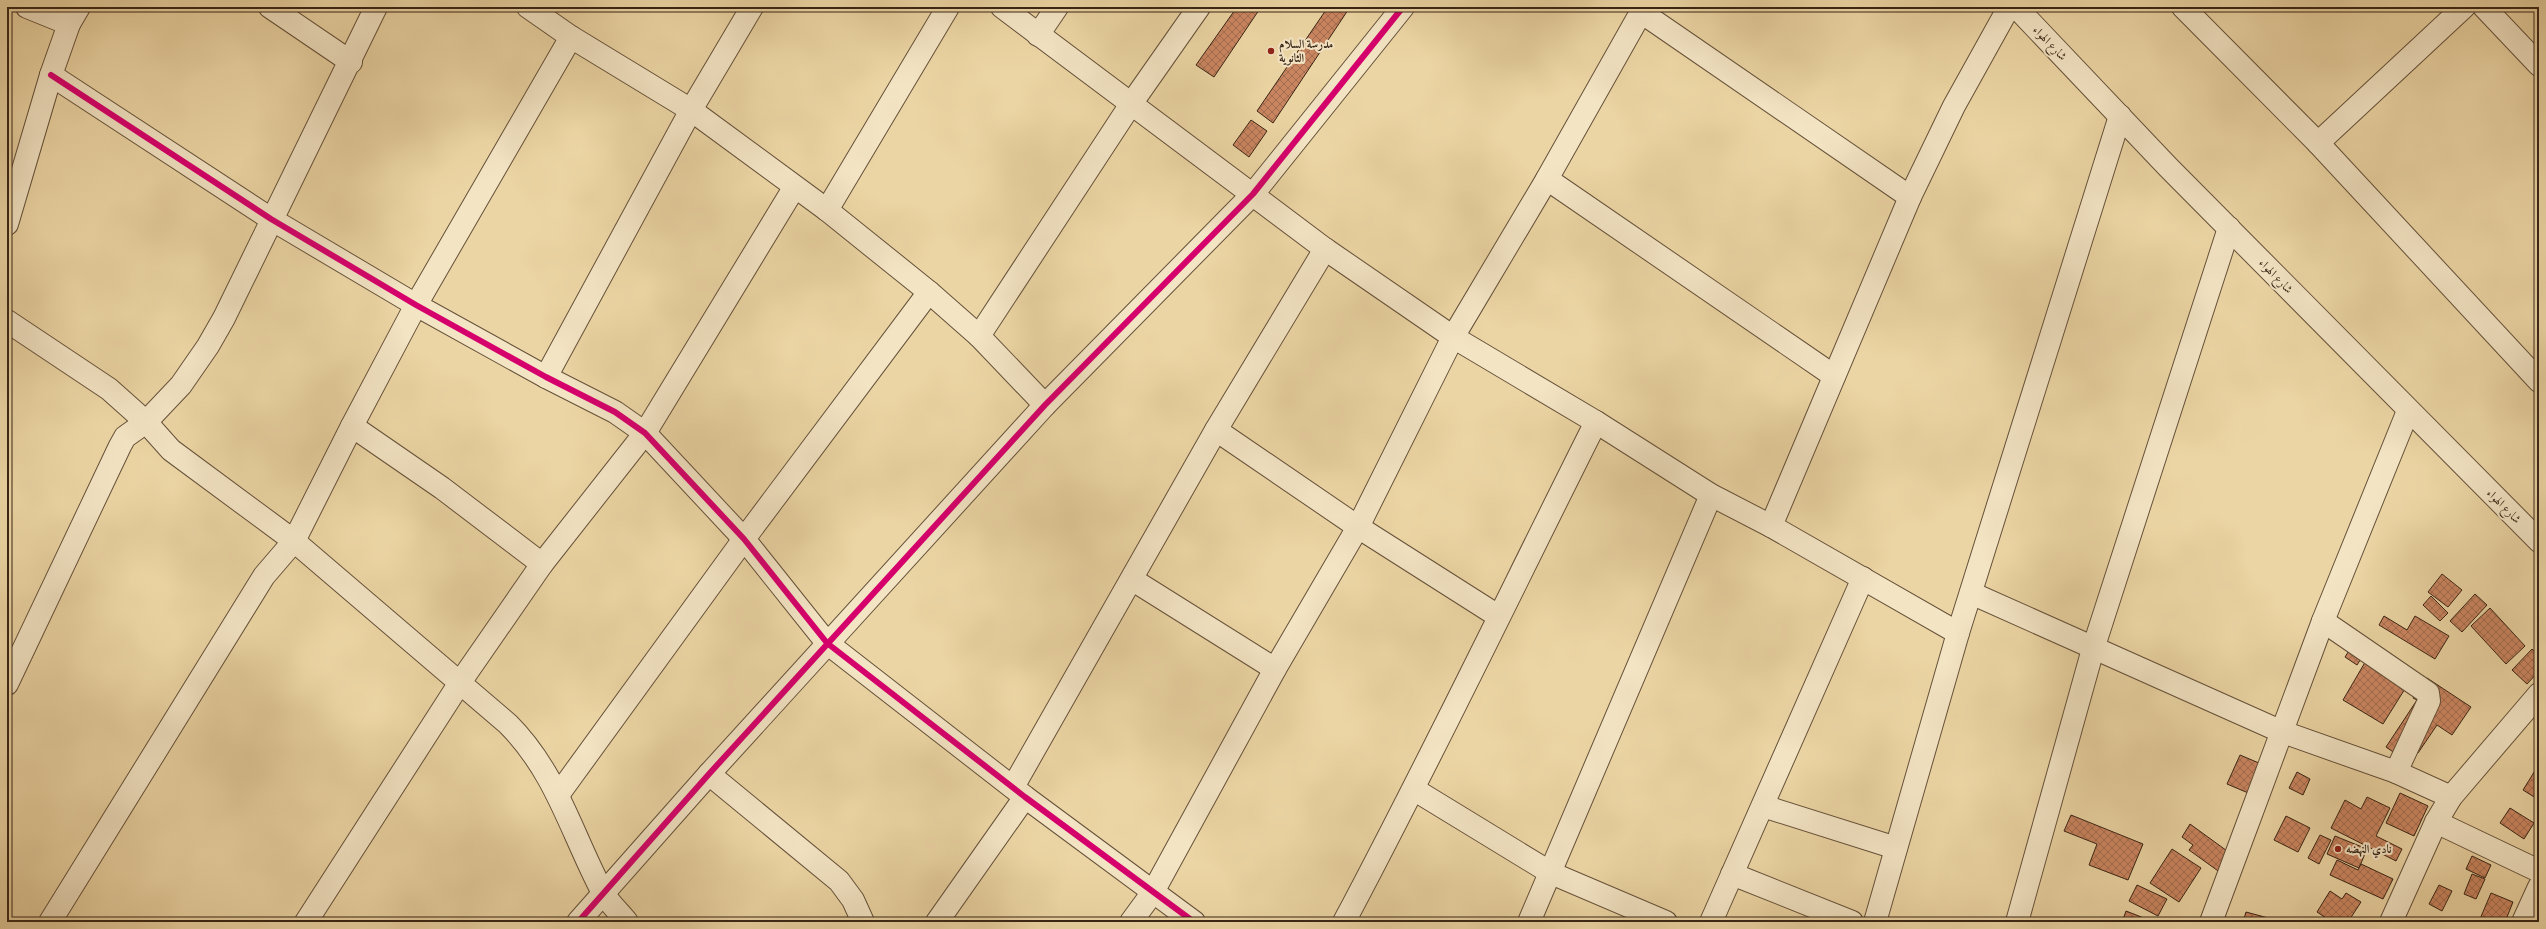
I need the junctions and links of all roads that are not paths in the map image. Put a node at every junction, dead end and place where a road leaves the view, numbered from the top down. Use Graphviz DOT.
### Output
graph roads {
  1 [pos="27,7"];
  2 [pos="270,7"];
  3 [pos="376,7"];
  4 [pos="528,7"];
  5 [pos="752,7"];
  6 [pos="948,7"];
  7 [pos="1002,7"];
  8 [pos="1057,7"];
  9 [pos="1199,7"];
  10 [pos="1403,7"];
  11 [pos="2009,7"];
  12 [pos="2016,7"];
  13 [pos="2183,7"];
  14 [pos="2464,7"];
  15 [pos="2484,7"];
  16 [pos="1642,9"];
  17 [pos="74,16"];
  18 [pos="1038,35"];
  19 [pos="571,37"];
  20 [pos="351,62"];
  21 [pos="2539,65"];
  22 [pos="51,75"];
  23 [pos="1131,104"];
  24 [pos="691,110"];
  25 [pos="2120,116"];
  26 [pos="2318,143"];
  27 [pos="1547,180"];
  28 [pos="794,188"];
  29 [pos="1253,194"];
  30 [pos="1910,197"];
  31 [pos="827,210"];
  32 [pos="271,219"];
  33 [pos="7,224"];
  34 [pos="2228,228"];
  35 [pos="1325,249"];
  36 [pos="929,292"];
  37 [pos="416,305"];
  38 [pos="7,321"];
  39 [pos="979,336"];
  40 [pos="1453,337"];
  41 [pos="1834,376"];
  42 [pos="546,377"];
  43 [pos="2539,381"];
  44 [pos="1045,405"];
  45 [pos="2408,411"];
  46 [pos="146,422"];
  47 [pos="1596,422"];
  48 [pos="352,426"];
  49 [pos="1216,430"];
  50 [pos="645,433"];
  51 [pos="1711,495"];
  52 [pos="1771,526"];
  53 [pos="1358,527"];
  54 [pos="744,539"];
  55 [pos="2539,541"];
  56 [pos="294,542"];
  57 [pos="542,564"];
  58 [pos="1863,578"];
  59 [pos="1133,580"];
  60 [pos="1971,593"];
  61 [pos="1498,616"];
  62 [pos="2322,621"];
  63 [pos="1958,633"];
  64 [pos="827,643"];
  65 [pos="2093,649"];
  66 [pos="1275,669"];
  67 [pos="461,682"];
  68 [pos="7,684"];
  69 [pos="2539,694"];
  70 [pos="2280,731"];
  71 [pos="2396,772"];
  72 [pos="709,774"];
  73 [pos="1415,790"];
  74 [pos="1019,792"];
  75 [pos="558,794"];
  76 [pos="2450,797"];
  77 [pos="1763,806"];
  78 [pos="2436,822"];
  79 [pos="1896,848"];
  80 [pos="2539,871"];
  81 [pos="1551,873"];
  82 [pos="1732,874"];
  83 [pos="2539,887"];
  84 [pos="603,892"];
  85 [pos="1153,892"];
  86 [pos="50,922"];
  87 [pos="306,922"];
  88 [pos="578,922"];
  89 [pos="627,922"];
  90 [pos="863,922"];
  91 [pos="937,922"];
  92 [pos="1131,922"];
  93 [pos="1194,922"];
  94 [pos="1344,922"];
  95 [pos="1529,922"];
  96 [pos="1666,922"];
  97 [pos="1711,922"];
  98 [pos="1852,922"];
  99 [pos="1875,922"];
  100 [pos="2017,922"];
  101 [pos="2210,922"];
  102 [pos="2391,922"];
  103 [pos="2523,922"];
  1 -- 17 [label="street"];
  2 -- 20 [label="street"];
  3 -- 20 [label="street"];
  4 -- 19 [label="street"];
  5 -- 24 [label="street"];
  6 -- 31 [label="street"];
  7 -- 18 [label="street"];
  8 -- 18 [label="street"];
  9 -- 23 [label="street"];
  10 -- 29 [label="street"];
  11 -- 30 [label="street"];
  12 -- 25 [label="street, شارع الهواء"];
  13 -- 26 [label="street"];
  14 -- 26 [label="street"];
  15 -- 21 [label="street"];
  16 -- 27 [label="street"];
  16 -- 30 [label="street"];
  17 -- 22 [label="street"];
  18 -- 23 [label="street"];
  19 -- 24 [label="street"];
  19 -- 37 [label="street"];
  20 -- 32 [label="street"];
  22 -- 32 [label="street"];
  22 -- 33 [label="street"];
  23 -- 29 [label="street"];
  23 -- 39 [label="street"];
  24 -- 28 [label="street"];
  24 -- 42 [label="street"];
  25 -- 34 [label="street, شارع الهواء"];
  25 -- 60 [label="street"];
  26 -- 43 [label="street"];
  27 -- 40 [label="street"];
  27 -- 41 [label="street"];
  28 -- 31 [label="street"];
  28 -- 50 [label="street"];
  29 -- 35 [label="street"];
  29 -- 44 [label="street"];
  30 -- 41 [label="street"];
  31 -- 36 [label="street"];
  32 -- 37 [label="street"];
  32 -- 46 [label="street"];
  34 -- 45 [label="street, شارع الهواء"];
  34 -- 65 [label="street"];
  35 -- 40 [label="street"];
  35 -- 49 [label="street"];
  36 -- 39 [label="street"];
  36 -- 54 [label="street"];
  37 -- 42 [label="street"];
  37 -- 48 [label="street"];
  38 -- 46 [label="street"];
  39 -- 44 [label="street"];
  40 -- 47 [label="street"];
  40 -- 53 [label="street"];
  41 -- 52 [label="street"];
  42 -- 50 [label="street"];
  44 -- 64 [label="street"];
  45 -- 55 [label="street, شارع الهواء"];
  45 -- 62 [label="street"];
  46 -- 56 [label="street"];
  46 -- 68 [label="street"];
  47 -- 51 [label="street"];
  47 -- 61 [label="street"];
  48 -- 56 [label="street"];
  48 -- 57 [label="street"];
  49 -- 53 [label="street"];
  49 -- 59 [label="street"];
  50 -- 54 [label="street"];
  50 -- 57 [label="street"];
  51 -- 52 [label="street"];
  51 -- 81 [label="street"];
  52 -- 58 [label="street"];
  53 -- 61 [label="street"];
  53 -- 66 [label="street"];
  54 -- 64 [label="street"];
  54 -- 75 [label="street"];
  56 -- 67 [label="street"];
  56 -- 86 [label="street"];
  57 -- 67 [label="street"];
  58 -- 63 [label="street"];
  58 -- 77 [label="street"];
  59 -- 66 [label="street"];
  59 -- 74 [label="street"];
  60 -- 63 [label="street"];
  60 -- 65 [label="street"];
  61 -- 73 [label="street"];
  62 -- 70 [label="street"];
  62 -- 71 [label="street"];
  63 -- 79 [label="street"];
  64 -- 72 [label="street"];
  64 -- 74 [label="street"];
  65 -- 70 [label="street"];
  65 -- 100 [label="street"];
  66 -- 85 [label="street"];
  67 -- 75 [label="street"];
  67 -- 87 [label="street"];
  69 -- 76 [label="street"];
  70 -- 71 [label="street"];
  70 -- 101 [label="street"];
  71 -- 76 [label="street"];
  72 -- 84 [label="street"];
  72 -- 90 [label="street"];
  73 -- 81 [label="street"];
  73 -- 94 [label="street"];
  74 -- 85 [label="street"];
  74 -- 91 [label="street"];
  75 -- 84 [label="street"];
  76 -- 78 [label="street"];
  77 -- 79 [label="street"];
  77 -- 82 [label="street"];
  78 -- 80 [label="street"];
  78 -- 102 [label="street"];
  79 -- 99 [label="street"];
  81 -- 95 [label="street"];
  81 -- 96 [label="street"];
  82 -- 97 [label="street"];
  82 -- 98 [label="street"];
  83 -- 103 [label="street"];
  84 -- 88 [label="street"];
  84 -- 89 [label="street"];
  85 -- 92 [label="street"];
  85 -- 93 [label="street"];
}
